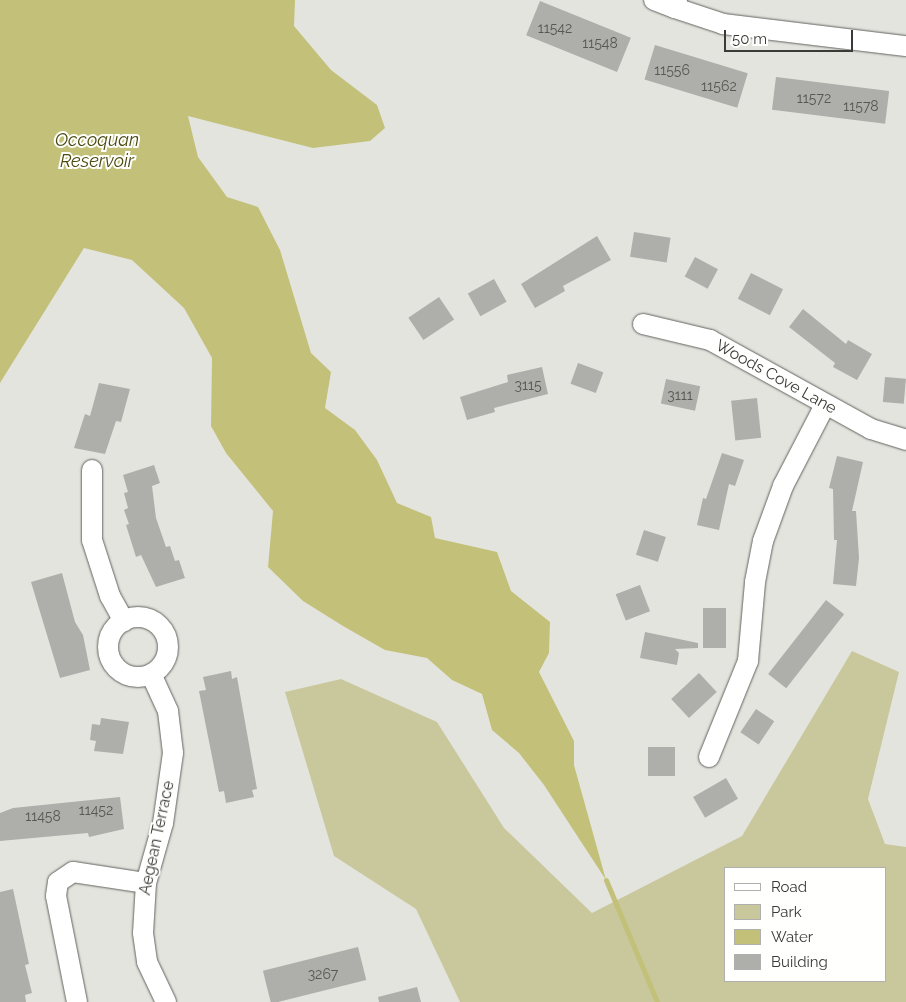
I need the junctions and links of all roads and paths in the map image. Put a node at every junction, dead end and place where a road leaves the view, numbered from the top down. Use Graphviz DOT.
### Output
graph roads {
  1 [pos="654,0"];
  2 [pos="676,4"];
  3 [pos="906,46"];
  4 [pos="643,324"];
  5 [pos="825,404"];
  6 [pos="906,440"];
  7 [pos="92,470"];
  8 [pos="124,621"];
  9 [pos="151,674"];
  10 [pos="709,757"];
  11 [pos="146,884"];
  12 [pos="77,1002"];
  13 [pos="166,1002"];
  1 -- 2 [label="street"];
  2 -- 3 [label="street"];
  4 -- 5 [label="street, Woods Cove Lane"];
  5 -- 6 [label="street, Woods Cove Lane"];
  5 -- 10 [label="street"];
  7 -- 8 [label="street"];
  8 -- 9 [label="street"];
  8 -- 9 [label="street"];
  9 -- 11 [label="street, Aegean Terrace"];
  11 -- 12 [label="street"];
  11 -- 13 [label="street, Aegean Terrace"];
}
